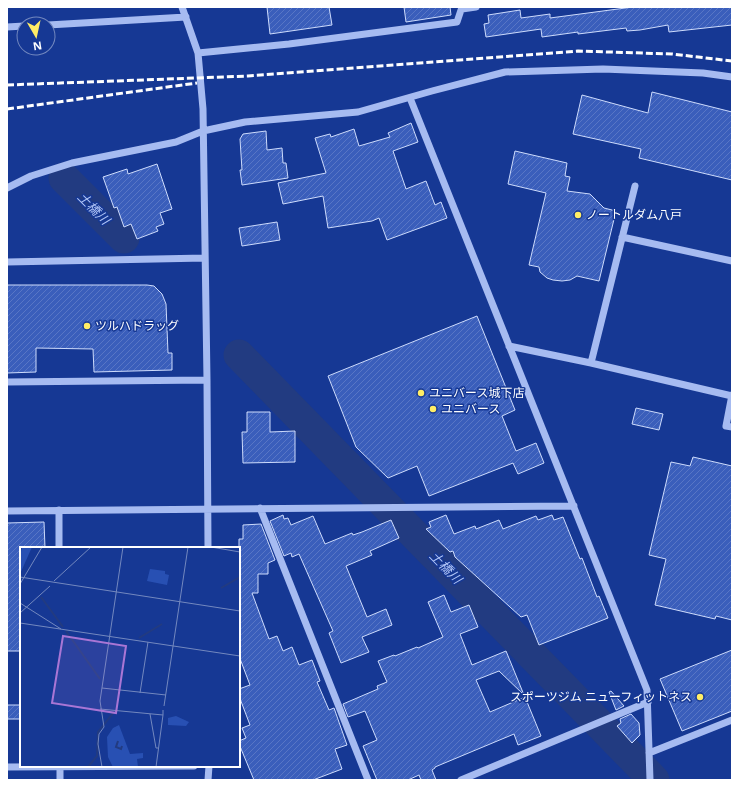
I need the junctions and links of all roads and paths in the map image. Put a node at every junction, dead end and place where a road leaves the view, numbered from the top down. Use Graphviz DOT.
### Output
graph roads {
  1 [pos="182,7"];
  2 [pos="476,7"];
  3 [pos="462,8"];
  4 [pos="186,17"];
  5 [pos="56,25"];
  6 [pos="198,53"];
  7 [pos="732,77"];
  8 [pos="410,98"];
  9 [pos="203,131"];
  10 [pos="635,186"];
  11 [pos="7,188"];
  12 [pos="622,237"];
  13 [pos="205,258"];
  14 [pos="732,261"];
  15 [pos="7,262"];
  16 [pos="509,346"];
  17 [pos="591,363"];
  18 [pos="207,380"];
  19 [pos="7,382"];
  20 [pos="732,396"];
  21 [pos="732,427"];
  22 [pos="574,506"];
  23 [pos="260,508"];
  24 [pos="208,509"];
  25 [pos="59,510"];
  26 [pos="7,511"];
  27 [pos="59,547"];
  28 [pos="208,547"];
  29 [pos="648,702"];
  30 [pos="732,720"];
  31 [pos="649,753"];
  32 [pos="7,767"];
  33 [pos="20,767"];
  34 [pos="60,767"];
  35 [pos="208,767"];
  36 [pos="60,780"];
  37 [pos="208,780"];
  38 [pos="368,780"];
  39 [pos="461,780"];
  40 [pos="650,780"];
  1 -- 4 [label="street"];
  2 -- 3 [label="street"];
  3 -- 6 [label="street"];
  4 -- 5 [label="street"];
  4 -- 6 [label="street"];
  6 -- 9 [label="street"];
  7 -- 8 [label="street"];
  8 -- 9 [label="street"];
  8 -- 16 [label="street"];
  9 -- 11 [label="street"];
  9 -- 13 [label="street"];
  10 -- 12 [label="street"];
  12 -- 14 [label="street"];
  12 -- 17 [label="street"];
  13 -- 15 [label="street"];
  13 -- 18 [label="street"];
  16 -- 17 [label="street"];
  16 -- 22 [label="street"];
  17 -- 20 [label="street"];
  18 -- 19 [label="street"];
  18 -- 24 [label="street"];
  20 -- 21 [label="street"];
  22 -- 23 [label="street"];
  22 -- 29 [label="street"];
  23 -- 24 [label="street"];
  23 -- 38 [label="street"];
  24 -- 25 [label="street"];
  24 -- 28 [label="street"];
  25 -- 26 [label="street"];
  25 -- 27 [label="street"];
  29 -- 31 [label="street"];
  29 -- 39 [label="street"];
  30 -- 31 [label="street"];
  31 -- 40 [label="street"];
  32 -- 33 [label="street"];
  34 -- 36 [label="street"];
  35 -- 37 [label="street"];
}
